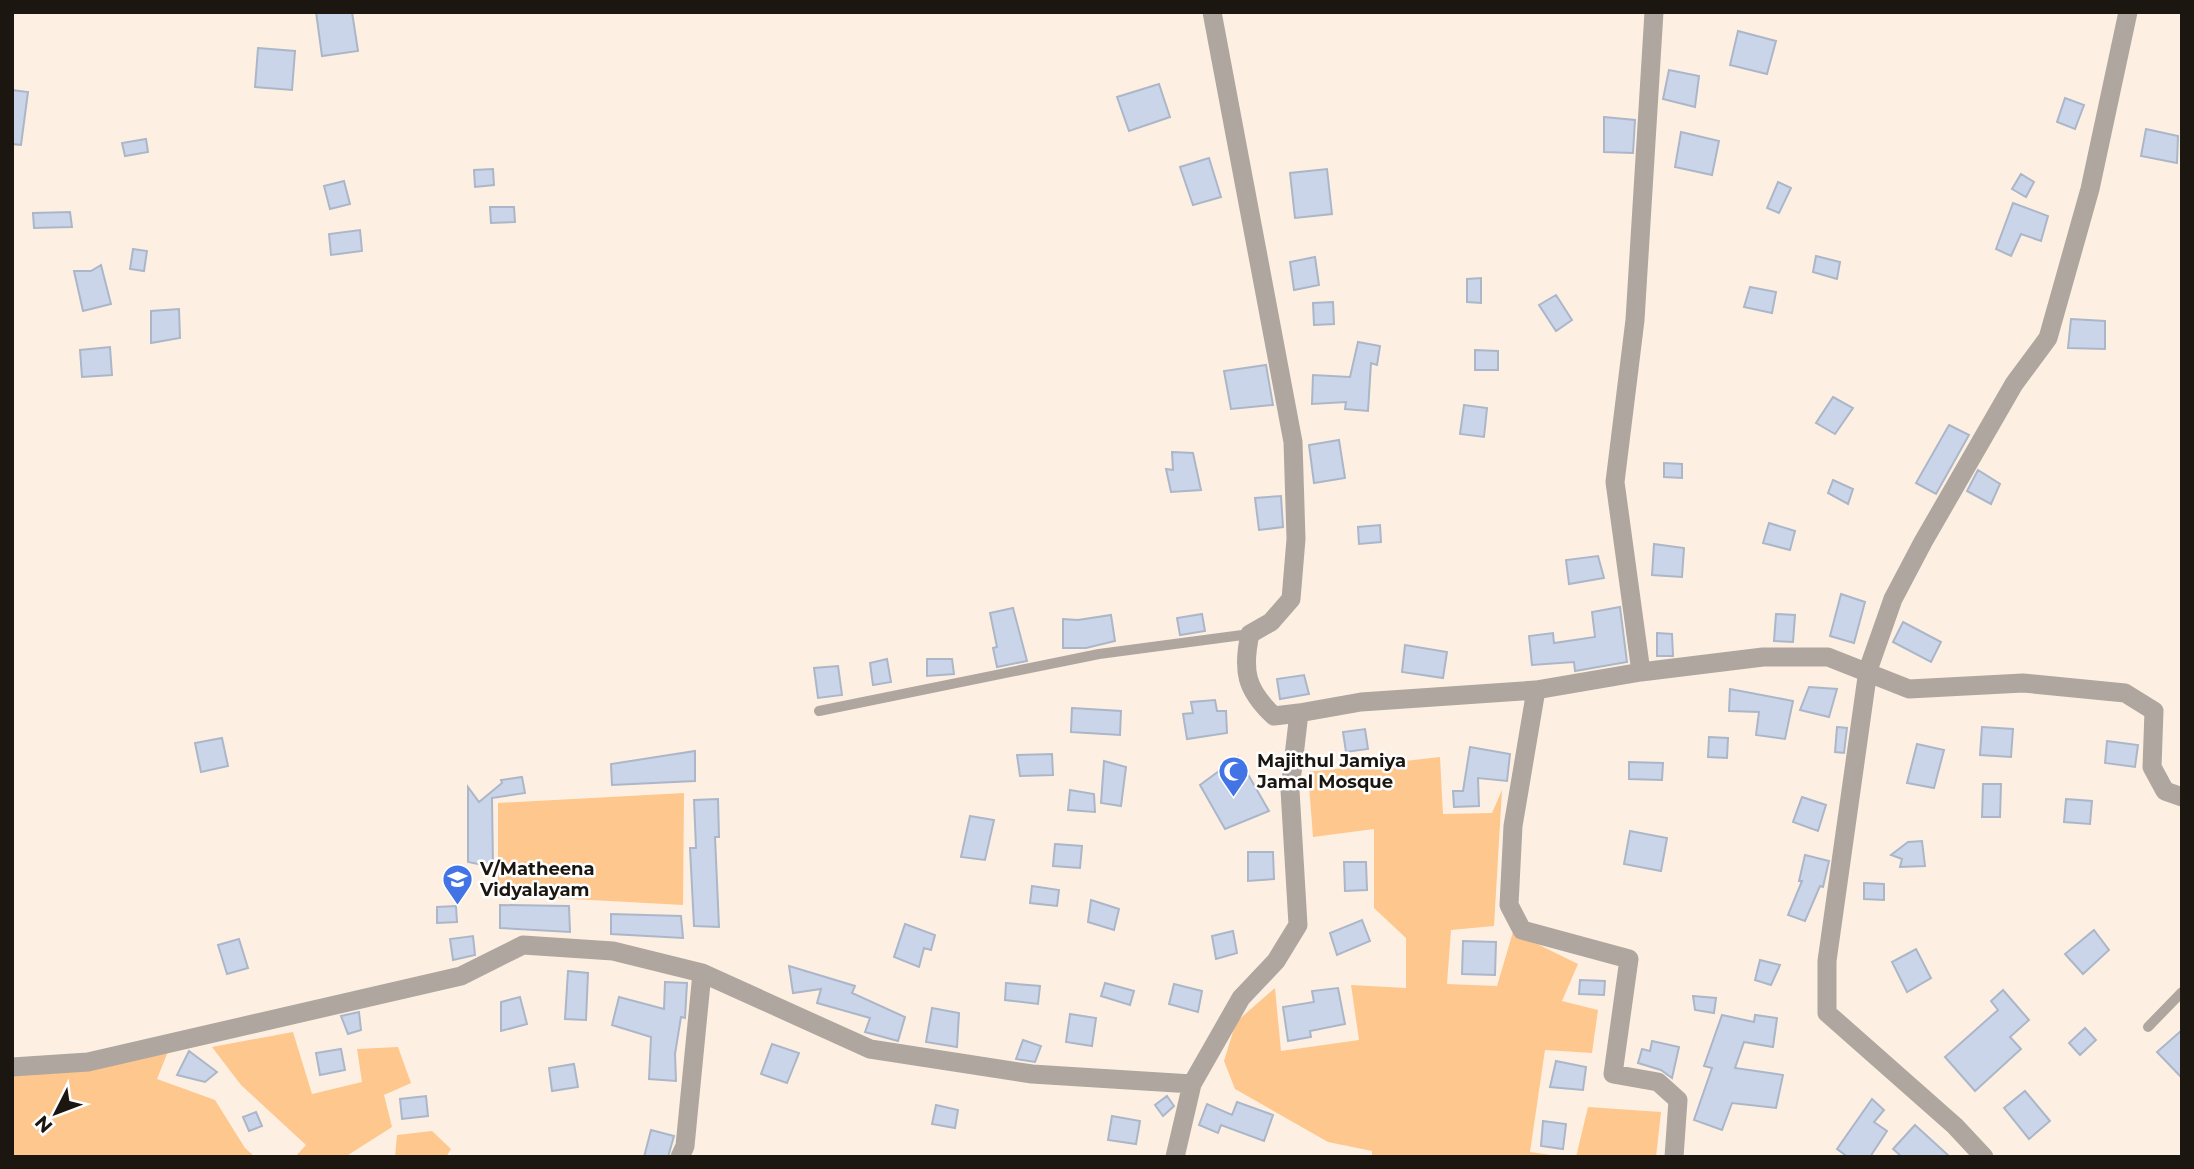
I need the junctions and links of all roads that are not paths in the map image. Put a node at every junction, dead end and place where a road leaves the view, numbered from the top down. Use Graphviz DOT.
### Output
graph roads {
  1 [pos="1212,12"];
  2 [pos="1654,12"];
  3 [pos="2128,12"];
  4 [pos="1250,634"];
  5 [pos="1868,670"];
  6 [pos="1641,672"];
  7 [pos="1536,690"];
  8 [pos="819,711"];
  9 [pos="1299,713"];
  10 [pos="2182,797"];
  11 [pos="702,973"];
  12 [pos="2182,992"];
  13 [pos="2148,1027"];
  14 [pos="12,1067"];
  15 [pos="1192,1084"];
  16 [pos="680,1157"];
  17 [pos="1175,1157"];
  18 [pos="1674,1157"];
  19 [pos="1984,1157"];
  1 -- 4 [label="street"];
  2 -- 6 [label="street"];
  3 -- 5 [label="street"];
  4 -- 8 [label="lane"];
  4 -- 9 [label="street"];
  5 -- 6 [label="street"];
  5 -- 10 [label="street"];
  5 -- 19 [label="street"];
  6 -- 7 [label="street"];
  7 -- 9 [label="street"];
  7 -- 18 [label="street"];
  9 -- 15 [label="street"];
  11 -- 14 [label="street"];
  11 -- 15 [label="street"];
  11 -- 16 [label="street"];
  12 -- 13 [label="lane"];
  15 -- 17 [label="street"];
}
